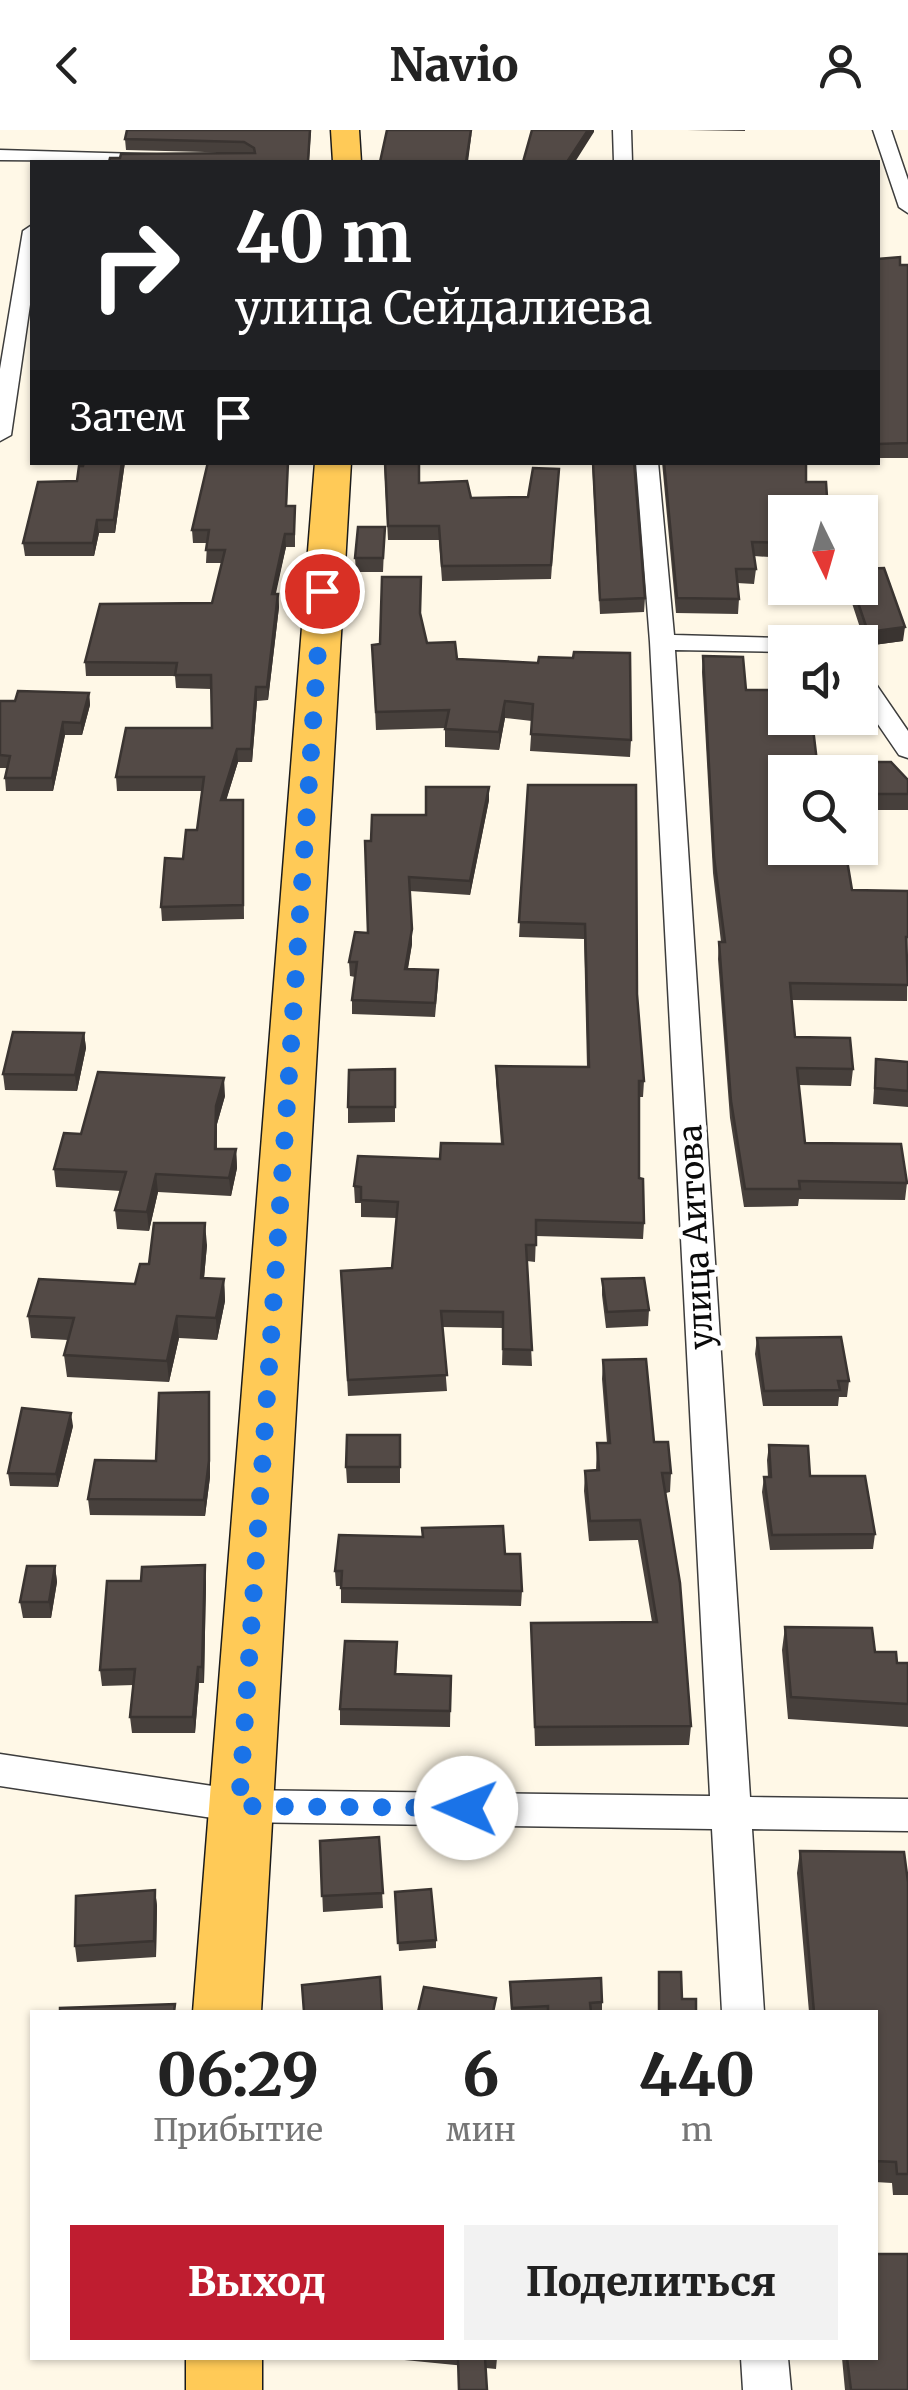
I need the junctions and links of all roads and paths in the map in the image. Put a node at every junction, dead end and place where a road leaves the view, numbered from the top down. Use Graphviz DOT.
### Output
graph roads {
  1 [pos="345,130"];
  2 [pos="622,130"];
  3 [pos="882,130"];
  4 [pos="0,155"];
  5 [pos="84,160"];
  6 [pos="346,160"];
  7 [pos="623,160"];
  8 [pos="880,187"];
  9 [pos="899,188"];
  10 [pos="908,208"];
  11 [pos="30,244"];
  12 [pos="0,435"];
  13 [pos="333,465"];
  14 [pos="647,465"];
  15 [pos="662,642"];
  16 [pos="768,644"];
  17 [pos="878,706"];
  18 [pos="908,750"];
  19 [pos="0,1770"];
  20 [pos="239,1806"];
  21 [pos="730,1810"];
  22 [pos="908,1815"];
  23 [pos="227,2010"];
  24 [pos="742,2010"];
  25 [pos="224,2360"];
  26 [pos="765,2360"];
  27 [pos="224,2390"];
  28 [pos="767,2390"];
  1 -- 6 [label="main road"];
  2 -- 7 [label="street"];
  3 -- 9 [label="street"];
  4 -- 5 [label="street"];
  8 -- 9 [label="street"];
  9 -- 10 [label="street"];
  11 -- 12 [label="street"];
  13 -- 20 [label="main road"];
  14 -- 15 [label="street, улица Аитова"];
  15 -- 16 [label="street"];
  15 -- 21 [label="street, улица Аитова"];
  17 -- 18 [label="street"];
  19 -- 20 [label="street"];
  20 -- 21 [label="street"];
  20 -- 23 [label="main road"];
  21 -- 22 [label="street"];
  21 -- 24 [label="street, улица Аитова"];
  25 -- 27 [label="main road"];
  26 -- 28 [label="street"];
}
